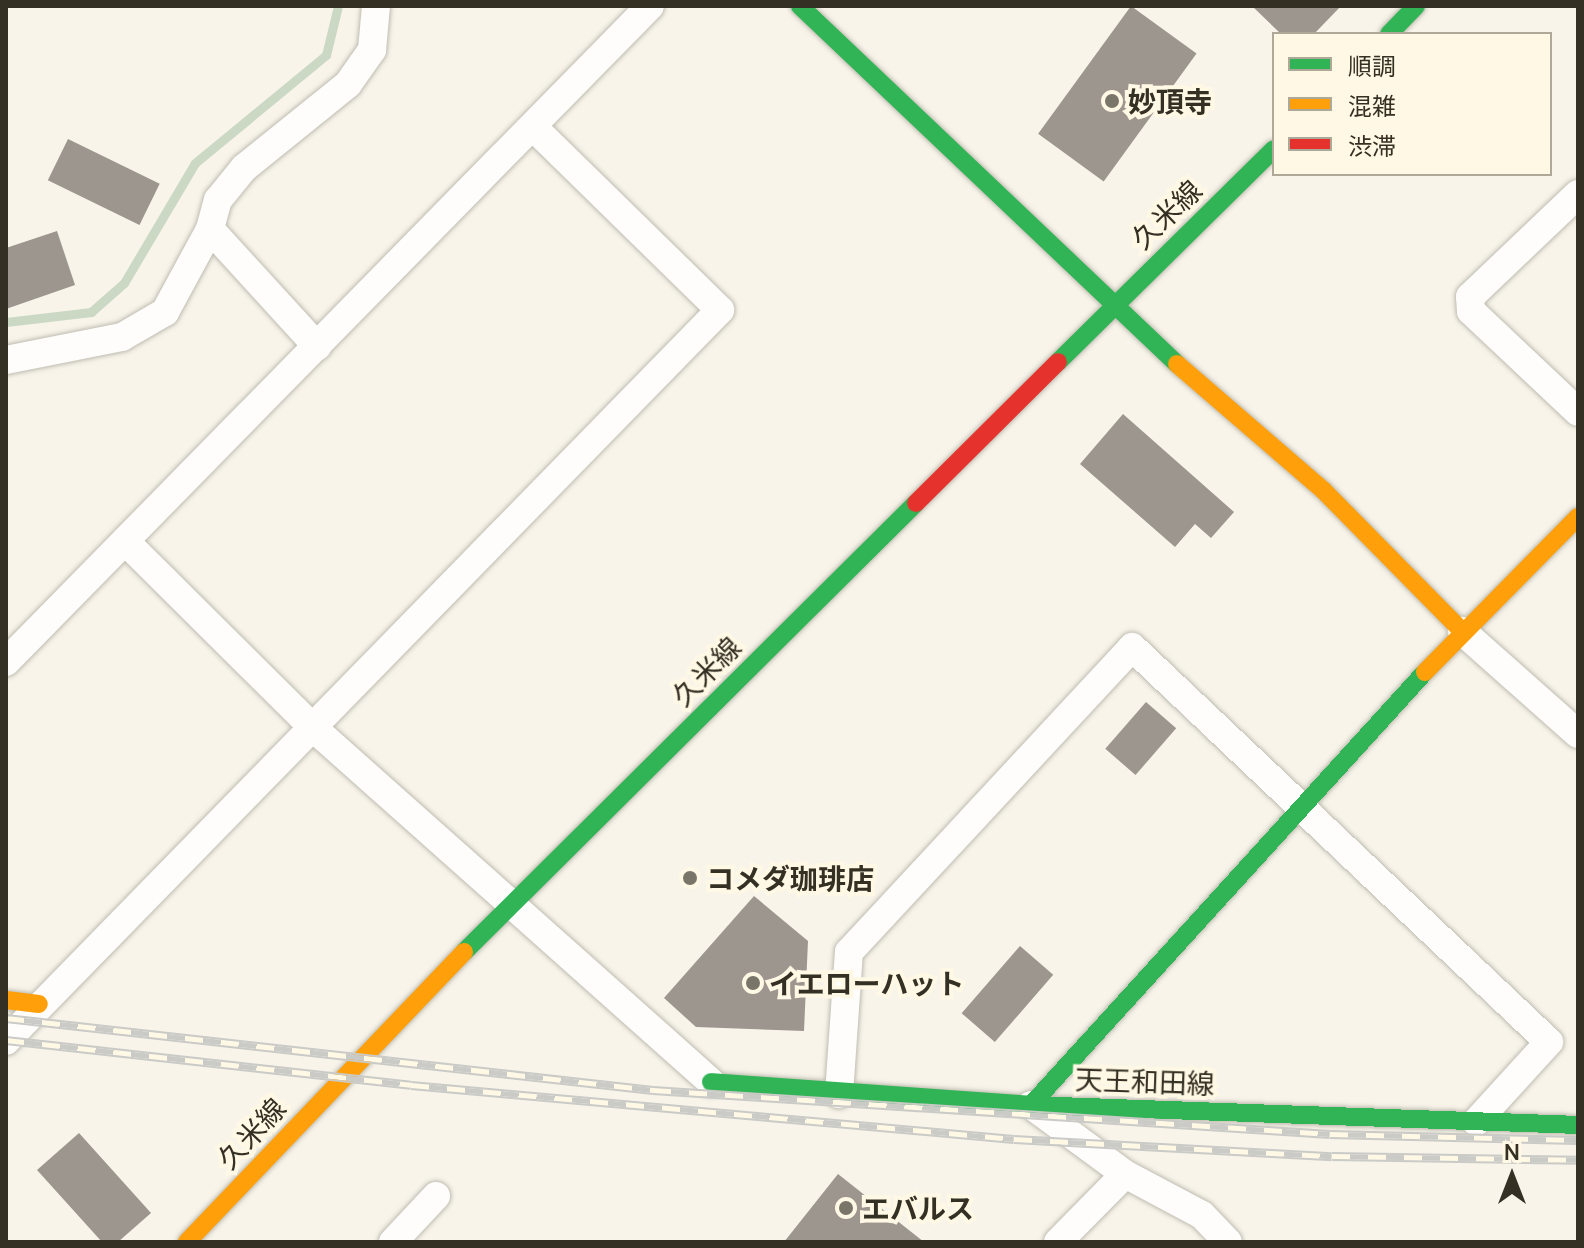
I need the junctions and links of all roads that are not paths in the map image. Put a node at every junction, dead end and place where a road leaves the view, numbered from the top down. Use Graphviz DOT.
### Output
graph roads {
  1 [pos="376,6"];
  2 [pos="650,6"];
  3 [pos="800,6"];
  4 [pos="1416,6"];
  5 [pos="1391,32"];
  6 [pos="534,128"];
  7 [pos="1272,151"];
  8 [pos="1578,194"];
  9 [pos="210,229"];
  10 [pos="1111,307"];
  11 [pos="317,346"];
  12 [pos="6,360"];
  13 [pos="1578,412"];
  14 [pos="1578,517"];
  15 [pos="125,541"];
  16 [pos="1462,631"];
  17 [pos="6,662"];
  18 [pos="310,725"];
  19 [pos="1578,734"];
  20 [pos="1301,811"];
  21 [pos="510,904"];
  22 [pos="6,1000"];
  23 [pos="39,1004"];
  24 [pos="6,1041"];
  25 [pos="711,1082"];
  26 [pos="839,1094"];
  27 [pos="1031,1105"];
  28 [pos="1476,1122"];
  29 [pos="1578,1125"];
  30 [pos="1125,1174"];
  31 [pos="436,1196"];
  32 [pos="187,1242"];
  33 [pos="393,1242"];
  34 [pos="1058,1242"];
  35 [pos="1228,1242"];
  1 -- 9 [label="street"];
  2 -- 6 [label="street"];
  3 -- 10 [label="street"];
  4 -- 5 [label="street"];
  6 -- 11 [label="street"];
  6 -- 18 [label="street"];
  7 -- 10 [label="street, 久米線"];
  8 -- 13 [label="street"];
  9 -- 11 [label="street"];
  9 -- 12 [label="street"];
  10 -- 16 [label="street"];
  10 -- 21 [label="street, 久米線"];
  11 -- 15 [label="street"];
  14 -- 16 [label="street"];
  15 -- 17 [label="street"];
  15 -- 18 [label="street"];
  16 -- 19 [label="street"];
  16 -- 20 [label="street"];
  18 -- 21 [label="street"];
  18 -- 23 [label="street"];
  20 -- 26 [label="street"];
  20 -- 27 [label="street"];
  20 -- 28 [label="street"];
  21 -- 25 [label="street"];
  21 -- 32 [label="street, 久米線"];
  22 -- 23 [label="street"];
  23 -- 24 [label="street"];
  25 -- 26 [label="street, 天王和田線"];
  26 -- 27 [label="street, 天王和田線"];
  27 -- 28 [label="street, 天王和田線"];
  27 -- 30 [label="street"];
  28 -- 29 [label="street, 天王和田線"];
  30 -- 34 [label="street"];
  30 -- 35 [label="street"];
  31 -- 33 [label="street"];
}
